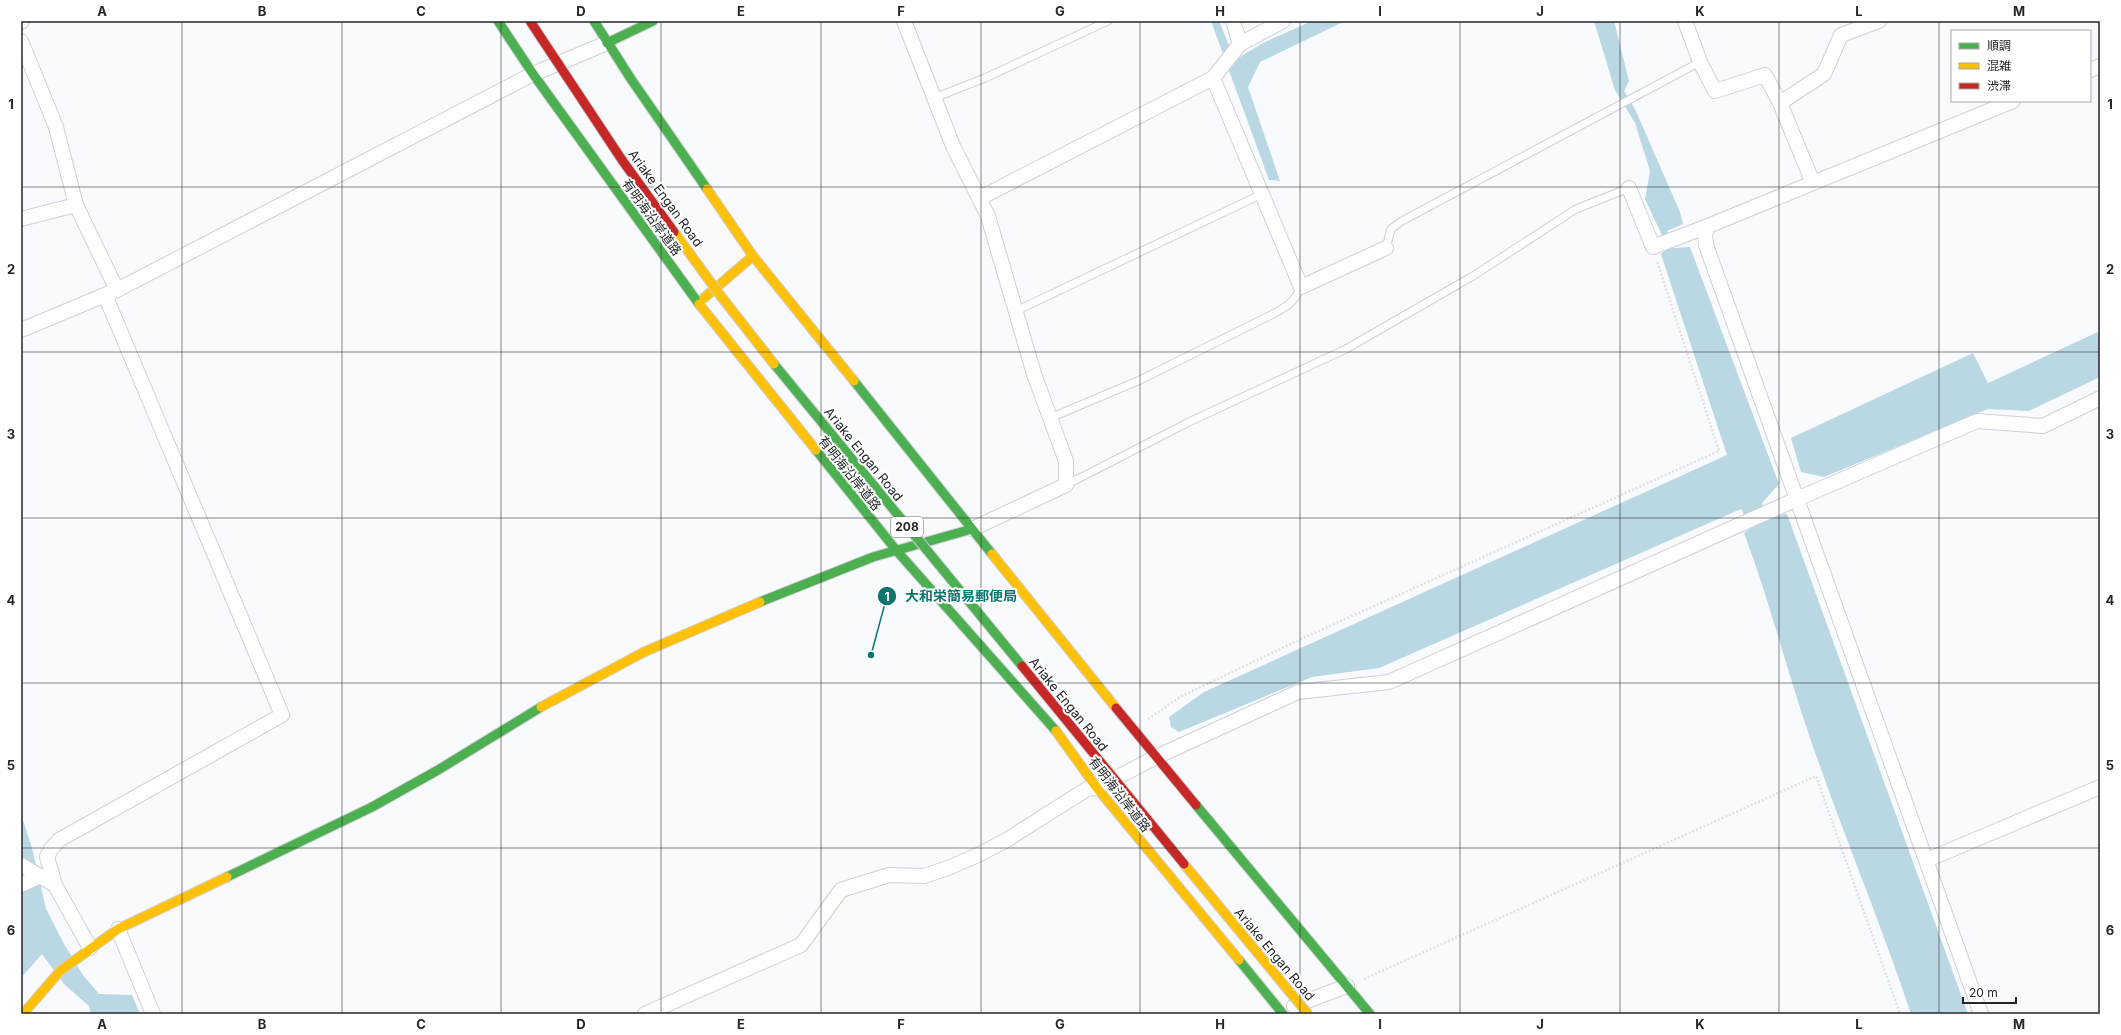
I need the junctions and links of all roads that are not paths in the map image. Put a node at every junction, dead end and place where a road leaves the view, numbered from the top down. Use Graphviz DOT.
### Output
graph roads {
  1 [pos="498,21"];
  2 [pos="530,21"];
  3 [pos="594,21"];
  4 [pos="653,21"];
  5 [pos="904,21"];
  6 [pos="1108,21"];
  7 [pos="1233,21"];
  8 [pos="1283,21"];
  9 [pos="1685,21"];
  10 [pos="1880,21"];
  11 [pos="21,41"];
  12 [pos="607,43"];
  13 [pos="1240,44"];
  14 [pos="1700,62"];
  15 [pos="534,74"];
  16 [pos="1214,78"];
  17 [pos="934,98"];
  18 [pos="2011,102"];
  19 [pos="1780,103"];
  20 [pos="1813,183"];
  21 [pos="1629,188"];
  22 [pos="1262,194"];
  23 [pos="980,198"];
  24 [pos="76,205"];
  25 [pos="21,219"];
  26 [pos="1708,226"];
  27 [pos="1386,248"];
  28 [pos="754,256"];
  29 [pos="1301,287"];
  30 [pos="111,293"];
  31 [pos="698,303"];
  32 [pos="1016,311"];
  33 [pos="21,330"];
  34 [pos="2100,398"];
  35 [pos="1050,418"];
  36 [pos="1066,485"];
  37 [pos="1797,499"];
  38 [pos="972,529"];
  39 [pos="896,550"];
  40 [pos="1156,757"];
  41 [pos="2100,787"];
  42 [pos="1097,788"];
  43 [pos="1927,860"];
  44 [pos="21,866"];
  45 [pos="40,876"];
  46 [pos="21,884"];
  47 [pos="55,885"];
  48 [pos="118,929"];
  49 [pos="90,948"];
  50 [pos="1347,986"];
  51 [pos="1280,1013"];
  52 [pos="23,1014"];
  53 [pos="153,1014"];
  54 [pos="645,1014"];
  55 [pos="1308,1014"];
  56 [pos="1370,1014"];
  57 [pos="1980,1014"];
  1 -- 15 [label="main road, 有明海沿岸道路"];
  2 -- 55 [label="main road, Ariake Engan Road / 208, bridge"];
  3 -- 12 [label="main road"];
  4 -- 12 [label="main road"];
  5 -- 17 [label="street"];
  6 -- 17 [label="lane"];
  7 -- 13 [label="street"];
  8 -- 13 [label="street"];
  9 -- 14 [label="street"];
  10 -- 19 [label="street"];
  11 -- 24 [label="street"];
  12 -- 15 [label="street"];
  12 -- 28 [label="main road"];
  13 -- 16 [label="street"];
  14 -- 19 [label="street"];
  14 -- 27 [label="lane"];
  15 -- 30 [label="street"];
  15 -- 31 [label="main road, 有明海沿岸道路"];
  16 -- 22 [label="street"];
  16 -- 23 [label="street"];
  17 -- 23 [label="street"];
  18 -- 20 [label="street"];
  19 -- 20 [label="street"];
  20 -- 26 [label="street"];
  21 -- 26 [label="street"];
  21 -- 36 [label="lane"];
  22 -- 29 [label="street"];
  22 -- 32 [label="lane"];
  23 -- 32 [label="street"];
  24 -- 25 [label="street"];
  24 -- 30 [label="street"];
  26 -- 37 [label="street"];
  27 -- 29 [label="street"];
  28 -- 31 [label="main road"];
  28 -- 38 [label="main road"];
  29 -- 35 [label="lane"];
  30 -- 33 [label="street"];
  30 -- 47 [label="street"];
  31 -- 39 [label="main road, 有明海沿岸道路"];
  32 -- 35 [label="street"];
  34 -- 37 [label="street"];
  35 -- 36 [label="street"];
  36 -- 38 [label="street"];
  37 -- 40 [label="street"];
  37 -- 43 [label="street"];
  38 -- 39 [label="main road"];
  38 -- 40 [label="main road"];
  39 -- 42 [label="main road, 有明海沿岸道路"];
  39 -- 48 [label="main road"];
  40 -- 42 [label="street"];
  40 -- 50 [label="main road"];
  41 -- 43 [label="street"];
  42 -- 51 [label="main road, 有明海沿岸道路"];
  42 -- 54 [label="street"];
  43 -- 57 [label="street"];
  44 -- 45 [label="street"];
  45 -- 46 [label="street"];
  45 -- 47 [label="street"];
  47 -- 49 [label="street"];
  48 -- 49 [label="main road"];
  48 -- 53 [label="street"];
  49 -- 52 [label="main road"];
  50 -- 51 [label="street"];
  50 -- 56 [label="main road"];
}
